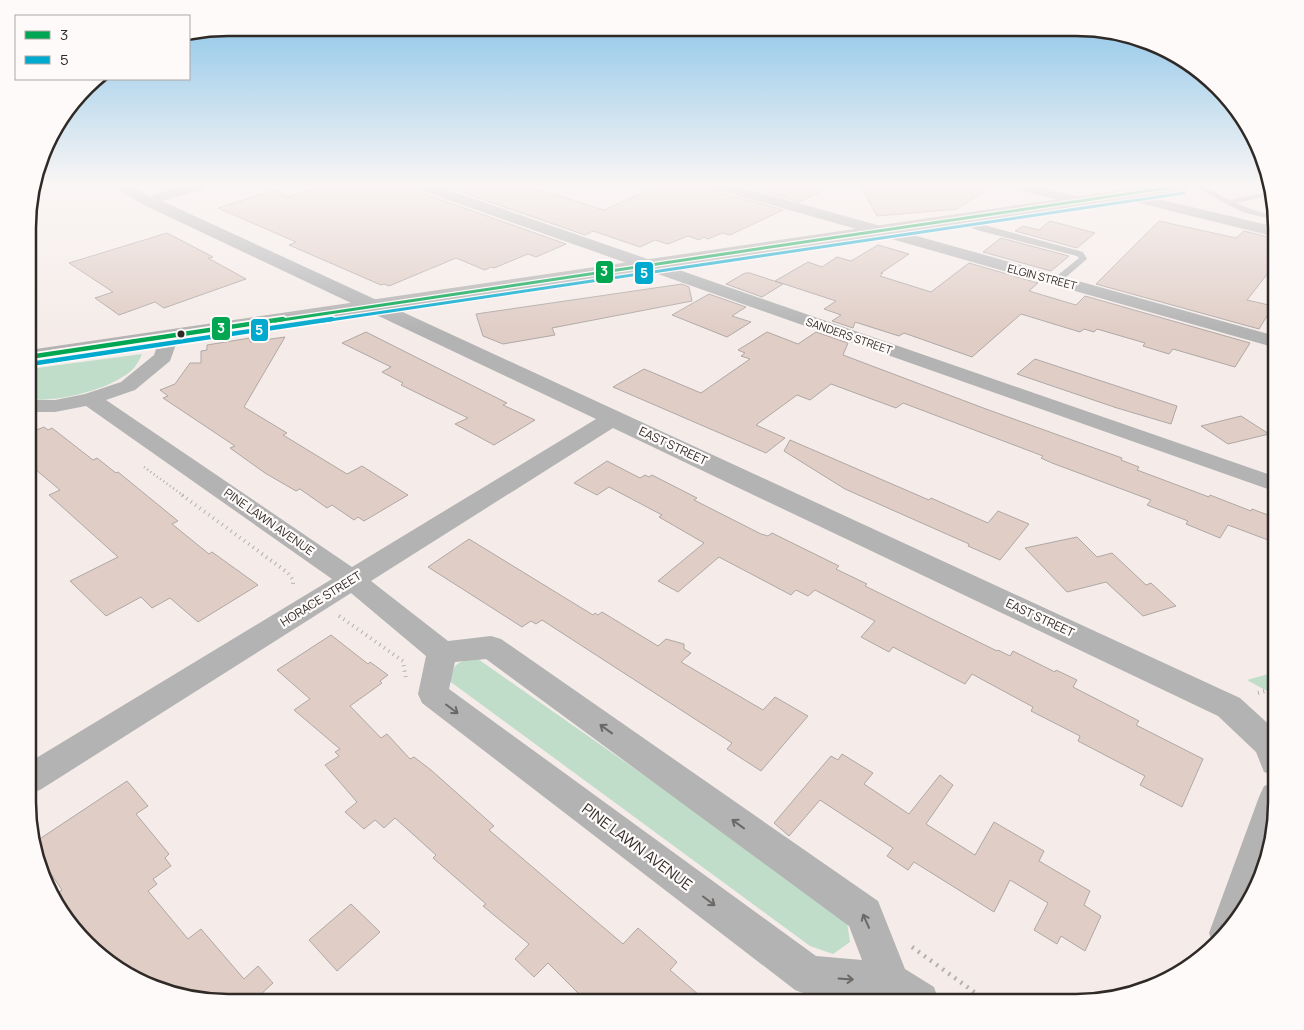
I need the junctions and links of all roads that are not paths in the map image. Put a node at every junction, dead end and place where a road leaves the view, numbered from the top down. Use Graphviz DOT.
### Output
graph roads {
  1 [pos="219,234"];
  2 [pos="558,234"];
  3 [pos="866,234"];
  4 [pos="887,234"];
  5 [pos="1003,234"];
  6 [pos="648,266"];
  7 [pos="1056,281"];
  8 [pos="375,306"];
  9 [pos="169,336"];
  10 [pos="1268,340"];
  11 [pos="36,355"];
  12 [pos="90,399"];
  13 [pos="36,406"];
  14 [pos="613,418"];
  15 [pos="1268,482"];
  16 [pos="352,580"];
  17 [pos="442,653"];
  18 [pos="1268,743"];
  19 [pos="36,775"];
  20 [pos="1266,825"];
  21 [pos="1238,904"];
  22 [pos="905,992"];
  1 -- 8 [label="street, EAST STREET"];
  2 -- 6 [label="street, SANDERS STREET"];
  3 -- 6 [label="main road"];
  4 -- 7 [label="street, ELGIN STREET"];
  5 -- 7 [label="lane"];
  6 -- 8 [label="main road"];
  6 -- 15 [label="street, SANDERS STREET"];
  7 -- 10 [label="street, ELGIN STREET"];
  8 -- 9 [label="main road"];
  8 -- 14 [label="street, EAST STREET"];
  9 -- 11 [label="main road"];
  9 -- 12 [label="street"];
  12 -- 13 [label="street"];
  12 -- 16 [label="street, PINE LAWN AVENUE"];
  14 -- 16 [label="street, HORACE STREET"];
  14 -- 18 [label="street, EAST STREET"];
  16 -- 17 [label="street, PINE LAWN AVENUE"];
  16 -- 19 [label="street, HORACE STREET"];
  22 -- 17 [label="street, PINE LAWN AVENUE, one-way"];
  17 -- 22 [label="street, PINE LAWN AVENUE, one-way"];
  20 -- 21 [label="street"];
}
